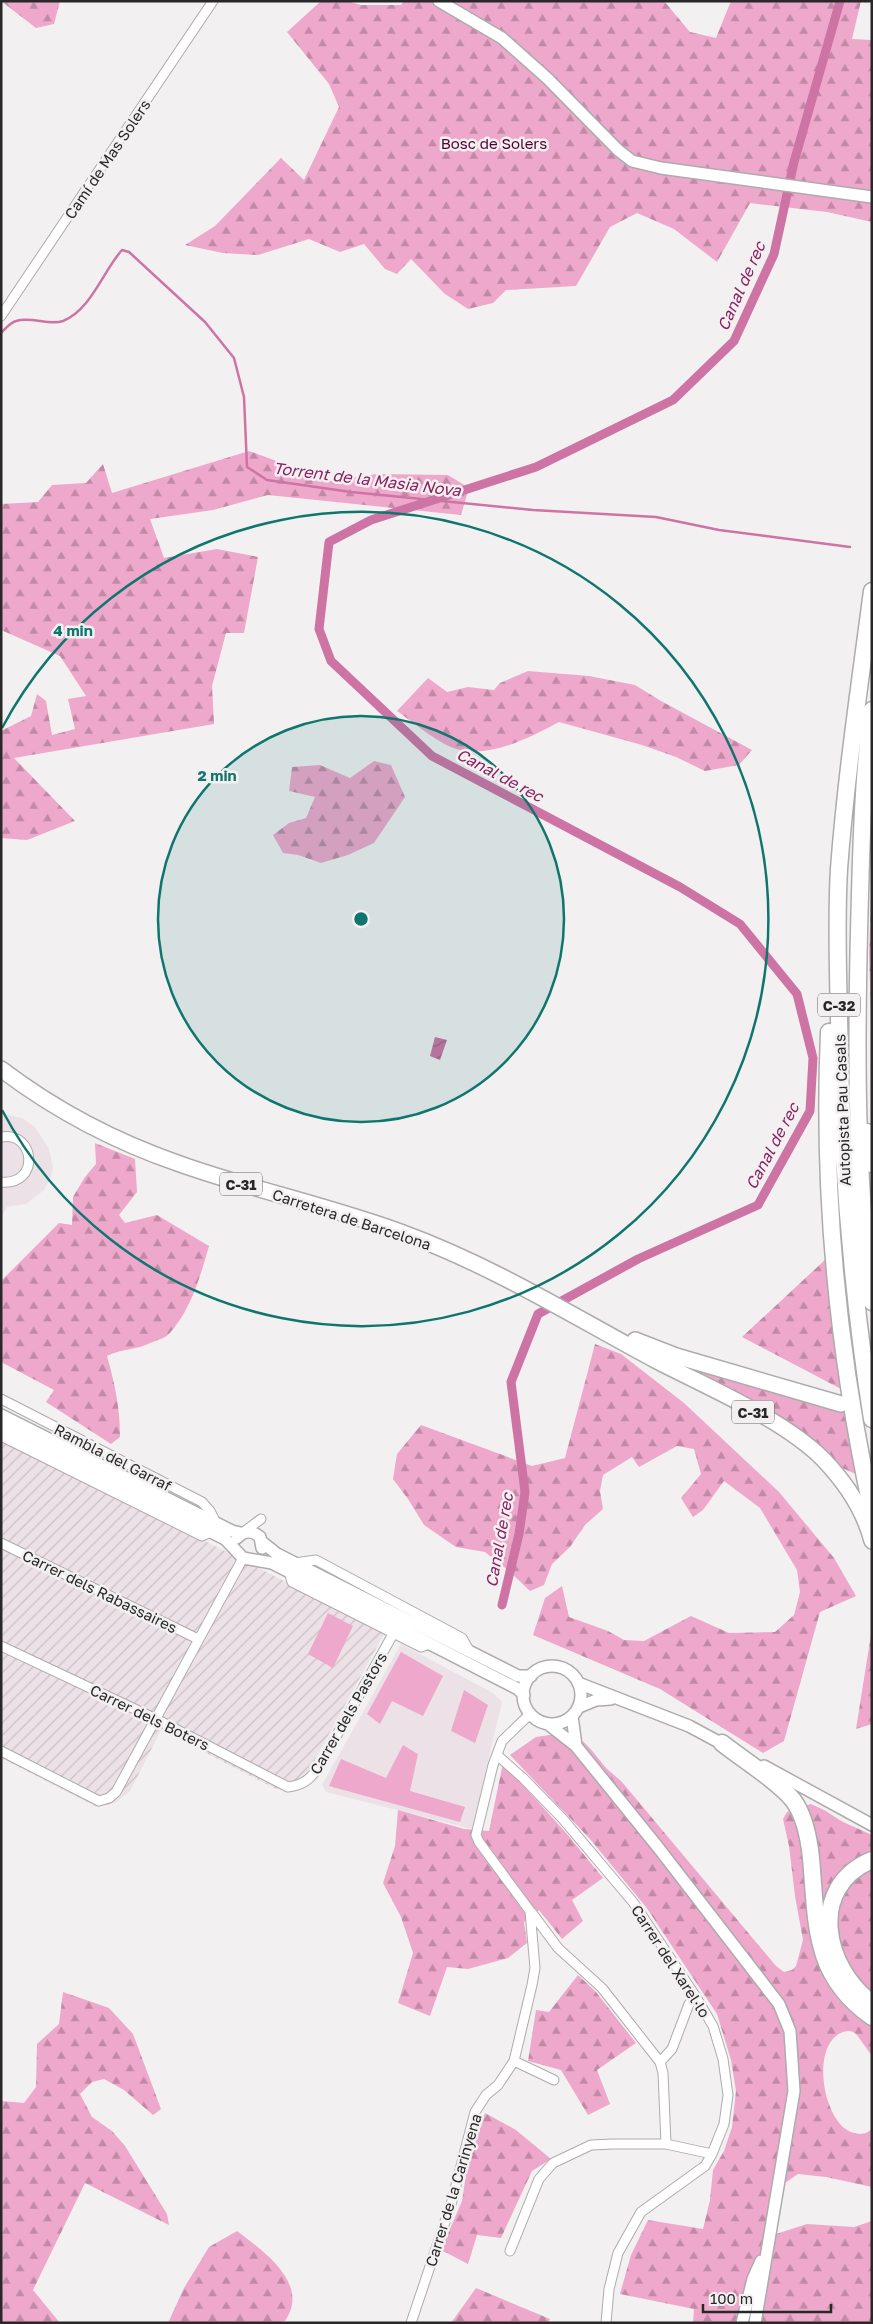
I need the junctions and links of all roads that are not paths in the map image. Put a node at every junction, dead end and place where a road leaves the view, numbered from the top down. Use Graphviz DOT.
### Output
graph roads {
  1 [pos="212,1"];
  2 [pos="439,1"];
  3 [pos="872,197"];
  4 [pos="1,316"];
  5 [pos="872,591"];
  6 [pos="872,710"];
  7 [pos="837,941"];
  8 [pos="857,1020"];
  9 [pos="1,1069"];
  10 [pos="1,1137"];
  11 [pos="872,1164"];
  12 [pos="1,1182"];
  13 [pos="872,1302"];
  14 [pos="594,1325"];
  15 [pos="1,1399"];
  16 [pos="841,1404"];
  17 [pos="1,1415"];
  18 [pos="872,1419"];
  19 [pos="1,1426"];
  20 [pos="1,1436"];
  21 [pos="872,1511"];
  22 [pos="214,1528"];
  23 [pos="243,1532"];
  24 [pos="261,1540"];
  25 [pos="872,1541"];
  26 [pos="1,1543"];
  27 [pos="244,1555"];
  28 [pos="292,1567"];
  29 [pos="393,1634"];
  30 [pos="198,1640"];
  31 [pos="429,1644"];
  32 [pos="1,1646"];
  33 [pos="531,1676"];
  34 [pos="578,1684"];
  35 [pos="520,1692"];
  36 [pos="622,1699"];
  37 [pos="575,1711"];
  38 [pos="530,1714"];
  39 [pos="156,1718"];
  40 [pos="548,1724"];
  41 [pos="722,1743"];
  42 [pos="576,1746"];
  43 [pos="1,1751"];
  44 [pos="497,1755"];
  45 [pos="298,1786"];
  46 [pos="872,1825"];
  47 [pos="872,1860"];
  48 [pos="530,1910"];
  49 [pos="696,1997"];
  50 [pos="872,2003"];
  51 [pos="872,2017"];
  52 [pos="514,2061"];
  53 [pos="660,2062"];
  54 [pos="554,2080"];
  55 [pos="666,2144"];
  56 [pos="712,2154"];
  57 [pos="766,2250"];
  58 [pos="510,2251"];
  59 [pos="759,2295"];
  60 [pos="411,2323"];
  61 [pos="606,2323"];
  62 [pos="742,2323"];
  63 [pos="750,2323"];
  64 [pos="755,2323"];
  1 -- 4 [label="street, Camí de Mas Solers"];
  2 -- 3 [label="street"];
  5 -- 7 [label="highway, Autopista Pau Casals / C-32"];
  6 -- 8 [label="highway, Autopista Pau Casals / C-32"];
  7 -- 18 [label="highway, Autopista Pau Casals / C-32"];
  7 -- 21 [label="highway"];
  8 -- 11 [label="highway"];
  8 -- 13 [label="highway, Autopista Pau Casals / C-32"];
  9 -- 14 [label="highway, Carretera de Barcelona / C-31"];
  10 -- 12 [label="street"];
  14 -- 16 [label="highway, C-31"];
  14 -- 25 [label="highway, C-31"];
  15 -- 22 [label="street, Rambla del Garraf"];
  17 -- 22 [label="street, Rambla del Garraf"];
  19 -- 22 [label="street, Rambla del Garraf"];
  20 -- 22 [label="street, Rambla del Garraf"];
  22 -- 23 [label="street, Rambla del Garraf"];
  22 -- 27 [label="street, Rambla del Garraf"];
  23 -- 24 [label="street"];
  23 -- 27 [label="street"];
  24 -- 27 [label="street"];
  24 -- 28 [label="street, Rambla del Garraf"];
  26 -- 30 [label="street, Carrer dels Rabassaires"];
  27 -- 28 [label="street, Rambla del Garraf"];
  27 -- 30 [label="street"];
  28 -- 29 [label="street, Rambla del Garraf"];
  28 -- 31 [label="street, Rambla del Garraf"];
  28 -- 33 [label="street, Rambla del Garraf"];
  29 -- 31 [label="street, Rambla del Garraf"];
  29 -- 45 [label="street, Carrer dels Pastors"];
  30 -- 39 [label="street"];
  31 -- 35 [label="street, Rambla del Garraf"];
  32 -- 39 [label="street, Carrer dels Boters"];
  33 -- 34 [label="street"];
  33 -- 35 [label="street"];
  34 -- 36 [label="street"];
  34 -- 37 [label="street"];
  35 -- 38 [label="street"];
  36 -- 37 [label="street"];
  36 -- 41 [label="street"];
  37 -- 40 [label="street"];
  37 -- 42 [label="street"];
  38 -- 40 [label="street"];
  38 -- 44 [label="street"];
  39 -- 43 [label="street"];
  39 -- 45 [label="street, Carrer dels Boters"];
  40 -- 42 [label="street"];
  41 -- 46 [label="street"];
  41 -- 51 [label="highway"];
  42 -- 57 [label="street"];
  44 -- 48 [label="street"];
  44 -- 49 [label="street, Carrer del Xarel·lo"];
  47 -- 50 [label="highway"];
  48 -- 52 [label="street, Carrer de la Carinyena"];
  48 -- 53 [label="street"];
  49 -- 53 [label="street"];
  49 -- 56 [label="street, Carrer del Xarel·lo"];
  52 -- 54 [label="street"];
  52 -- 60 [label="street, Carrer de la Carinyena"];
  53 -- 55 [label="street"];
  55 -- 56 [label="street"];
  55 -- 58 [label="street"];
  56 -- 61 [label="street, Carrer del Xarel·lo"];
  57 -- 59 [label="street"];
  57 -- 62 [label="street"];
  59 -- 63 [label="street"];
  59 -- 64 [label="street"];
}
